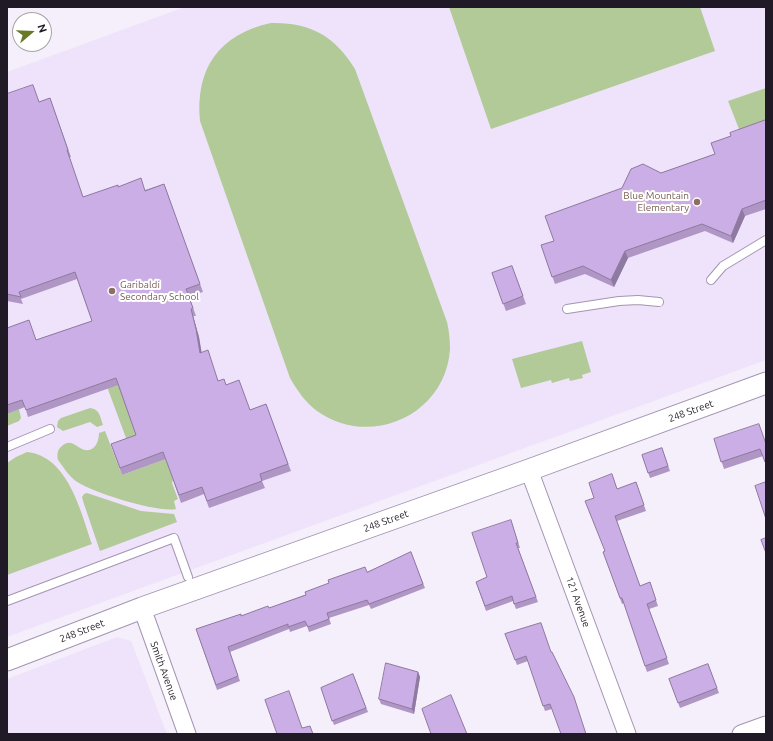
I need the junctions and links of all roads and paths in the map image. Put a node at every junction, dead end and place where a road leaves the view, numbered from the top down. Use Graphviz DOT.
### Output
graph roads {
  1 [pos="766,240"];
  2 [pos="711,280"];
  3 [pos="659,302"];
  4 [pos="567,309"];
  5 [pos="766,383"];
  6 [pos="50,430"];
  7 [pos="7,447"];
  8 [pos="529,470"];
  9 [pos="188,577"];
  10 [pos="7,601"];
  11 [pos="142,608"];
  12 [pos="9,657"];
  13 [pos="766,725"];
  14 [pos="187,734"];
  15 [pos="627,734"];
  16 [pos="741,734"];
  1 -- 2 [label="lane"];
  3 -- 4 [label="lane"];
  5 -- 8 [label="street, 248 Street"];
  6 -- 7 [label="lane"];
  8 -- 11 [label="street, 248 Street"];
  8 -- 15 [label="street, 121 Avenue"];
  9 -- 10 [label="lane"];
  11 -- 12 [label="street, 248 Street"];
  11 -- 14 [label="street, Smith Avenue"];
  13 -- 16 [label="street"];
}
